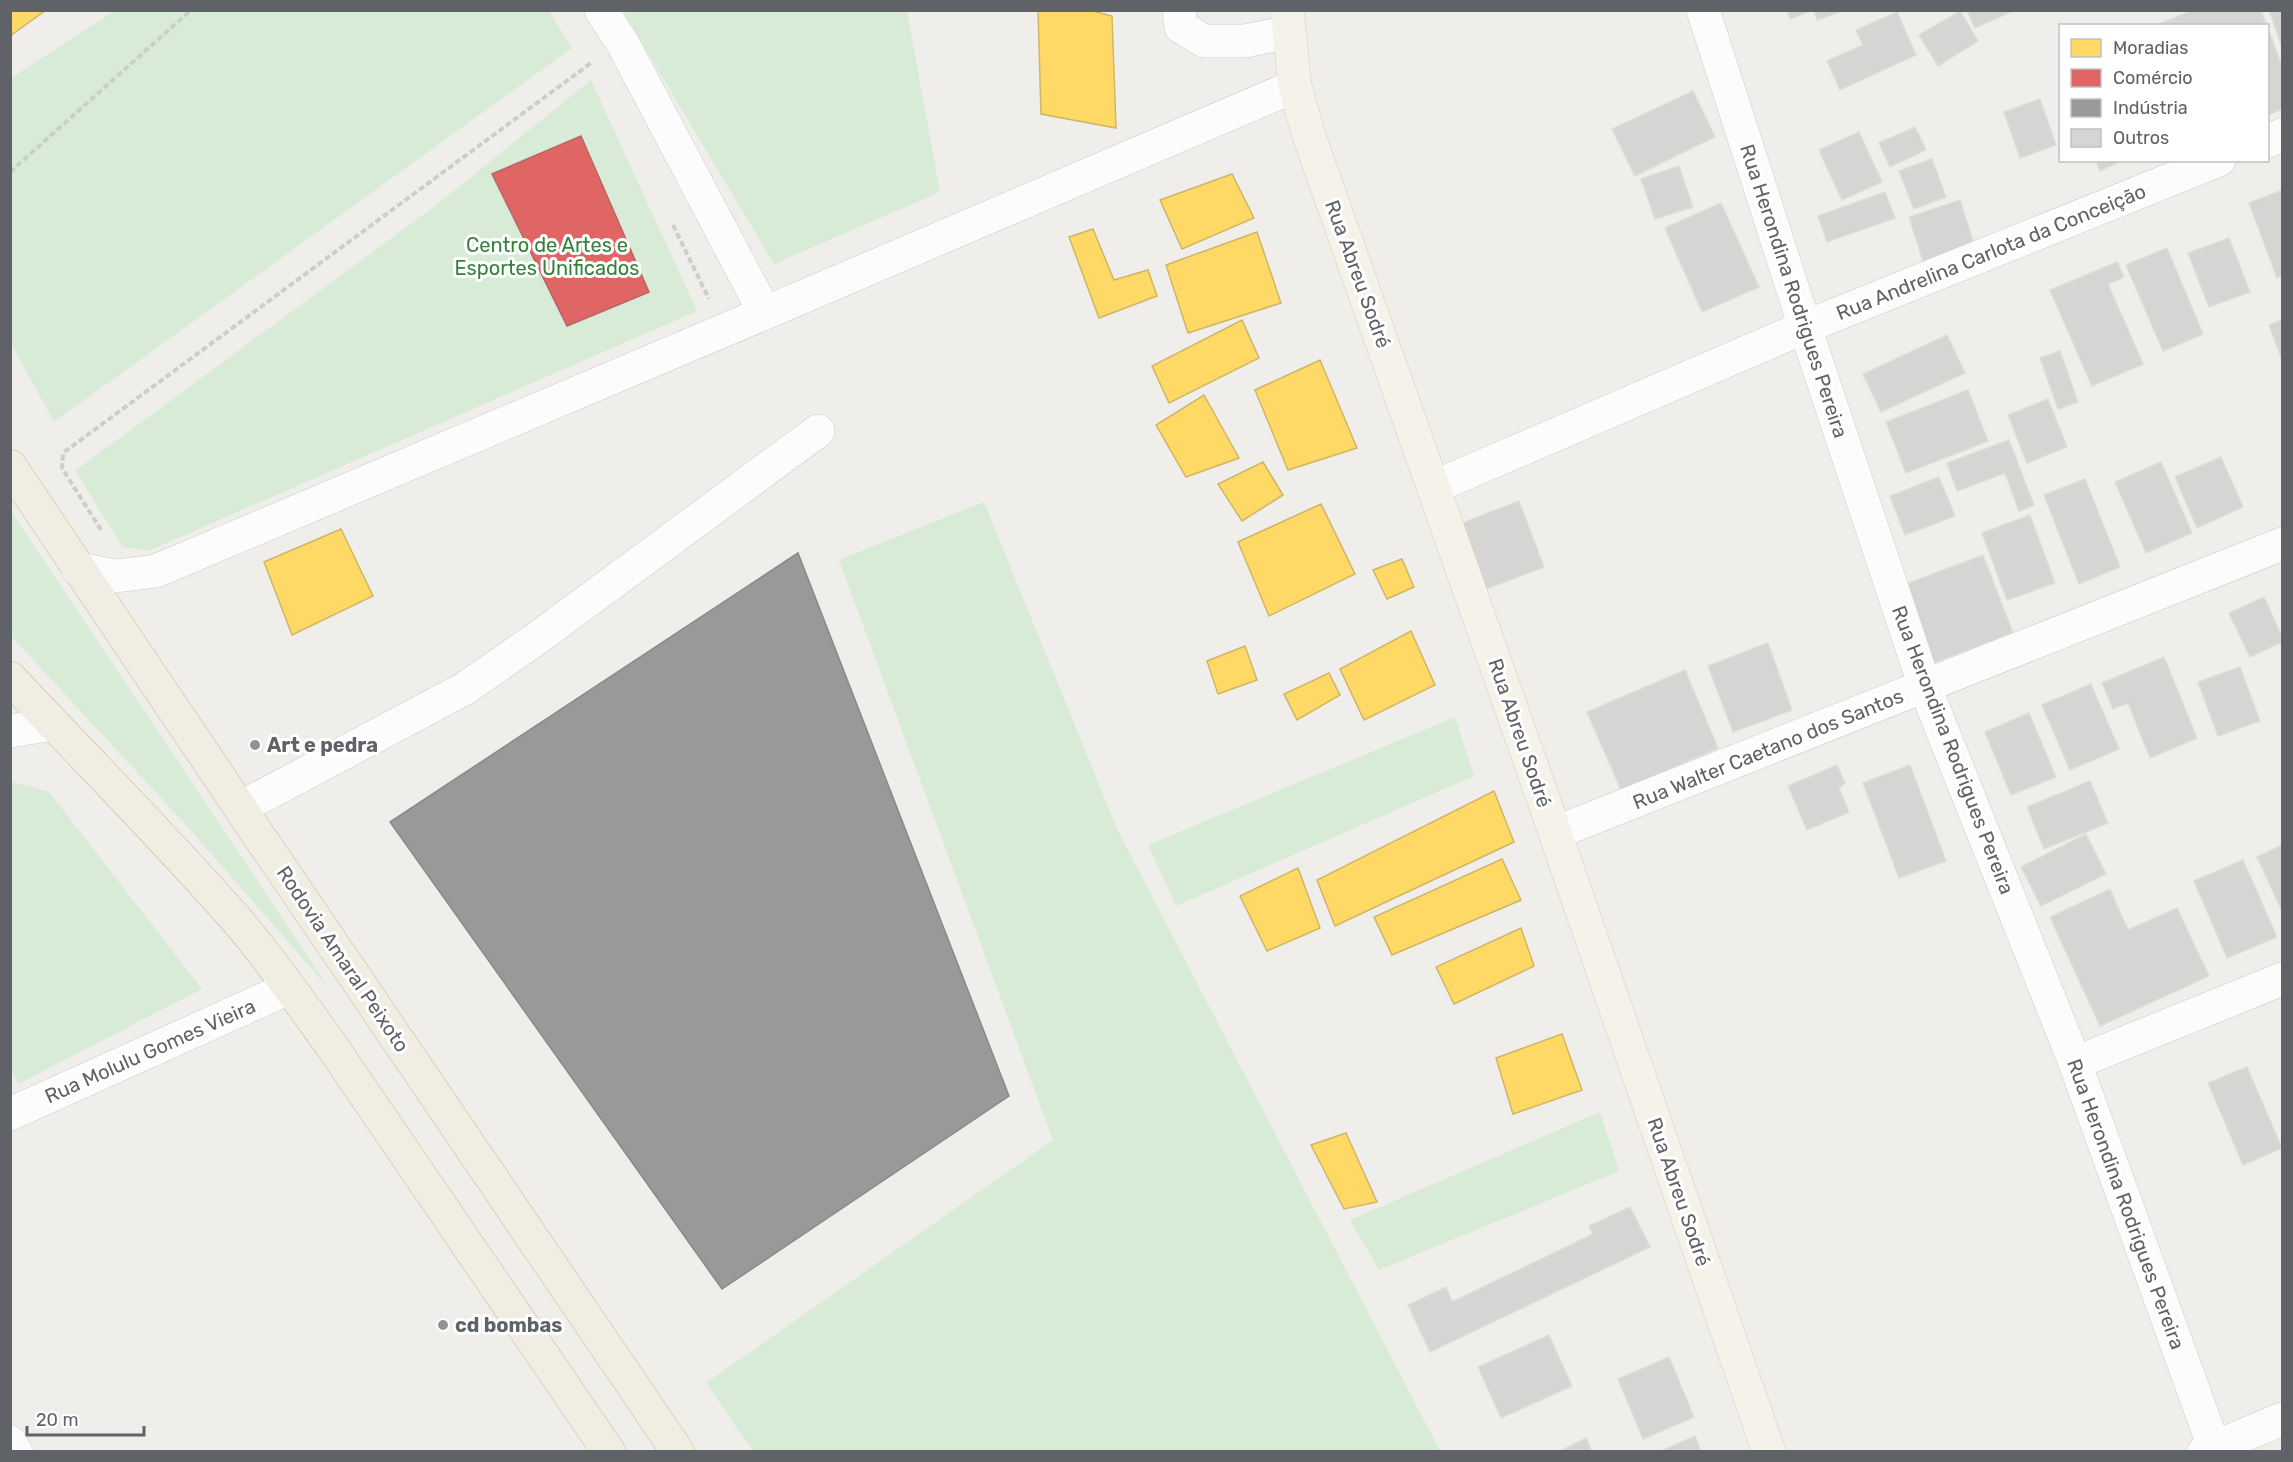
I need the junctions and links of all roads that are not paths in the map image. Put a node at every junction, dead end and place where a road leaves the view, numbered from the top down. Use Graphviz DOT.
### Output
graph roads {
  1 [pos="601,10"];
  2 [pos="1179,10"];
  3 [pos="1703,10"];
  4 [pos="1288,21"];
  5 [pos="1295,86"];
  6 [pos="2283,135"];
  7 [pos="2269,141"];
  8 [pos="2214,162"];
  9 [pos="765,313"];
  10 [pos="1805,327"];
  11 [pos="818,431"];
  12 [pos="10,465"];
  13 [pos="1434,487"];
  14 [pos="2283,544"];
  15 [pos="78,569"];
  16 [pos="10,678"];
  17 [pos="1925,687"];
  18 [pos="54,724"];
  19 [pos="10,731"];
  20 [pos="240,808"];
  21 [pos="1555,833"];
  22 [pos="2283,979"];
  23 [pos="289,988"];
  24 [pos="2075,1063"];
  25 [pos="10,1114"];
  26 [pos="2283,1419"];
  27 [pos="10,1442"];
  28 [pos="2209,1449"];
  29 [pos="16,1452"];
  30 [pos="609,1452"];
  31 [pos="678,1452"];
  32 [pos="1769,1452"];
  1 -- 9 [label="street"];
  2 -- 4 [label="street"];
  3 -- 10 [label="street, Rua Herondina Rodrigues Pereira"];
  4 -- 5 [label="main road, Rua Abreu Sodré"];
  5 -- 9 [label="street"];
  5 -- 13 [label="main road, Rua Abreu Sodré"];
  6 -- 7 [label="street"];
  8 -- 10 [label="street, Rua Andrelina Carlota da Conceição"];
  9 -- 15 [label="street"];
  10 -- 13 [label="street, Rua Andrelina Carlota da Conceição"];
  10 -- 17 [label="street, Rua Herondina Rodrigues Pereira"];
  11 -- 20 [label="street"];
  12 -- 15 [label="highway, Rodovia Amaral Peixoto"];
  13 -- 21 [label="main road, Rua Abreu Sodré"];
  14 -- 17 [label="street, Rua Walter Caetano dos Santos"];
  15 -- 20 [label="highway, Rodovia Amaral Peixoto"];
  16 -- 18 [label="highway"];
  17 -- 21 [label="street, Rua Walter Caetano dos Santos"];
  17 -- 24 [label="street, Rua Herondina Rodrigues Pereira"];
  18 -- 19 [label="street"];
  18 -- 23 [label="highway"];
  20 -- 31 [label="highway, Rodovia Amaral Peixoto"];
  21 -- 32 [label="main road, Rua Abreu Sodré"];
  22 -- 24 [label="street"];
  23 -- 25 [label="street, Rua Molulu Gomes Vieira"];
  23 -- 30 [label="highway"];
  24 -- 28 [label="street, Rua Herondina Rodrigues Pereira"];
  26 -- 28 [label="street"];
  27 -- 29 [label="street"];
}
